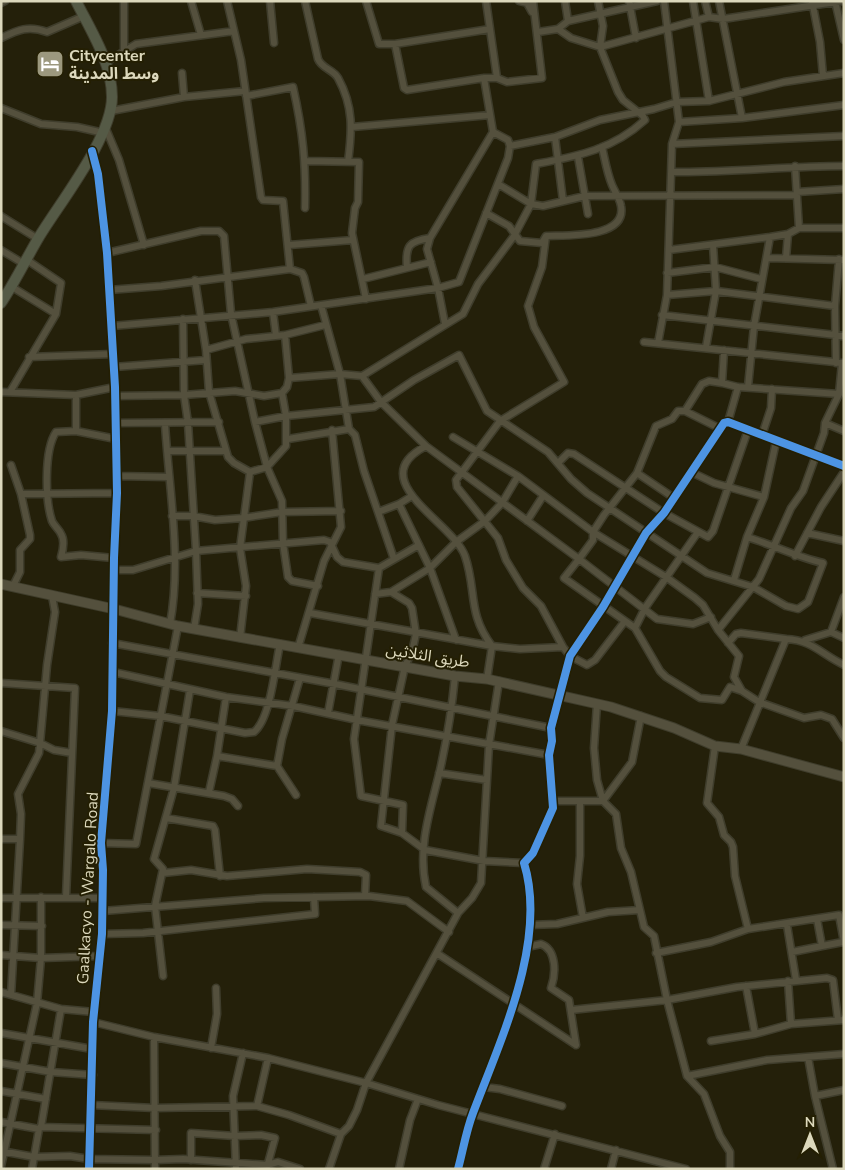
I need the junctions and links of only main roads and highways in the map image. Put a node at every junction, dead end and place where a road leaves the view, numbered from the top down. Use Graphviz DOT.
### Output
graph roads {
  1 [pos="76,1"];
  2 [pos="1,303"];
  3 [pos="1,584"];
  4 [pos="844,777"];
  1 -- 2 [label="main road"];
  3 -- 4 [label="main road, طريق الثلاثين"];
}
